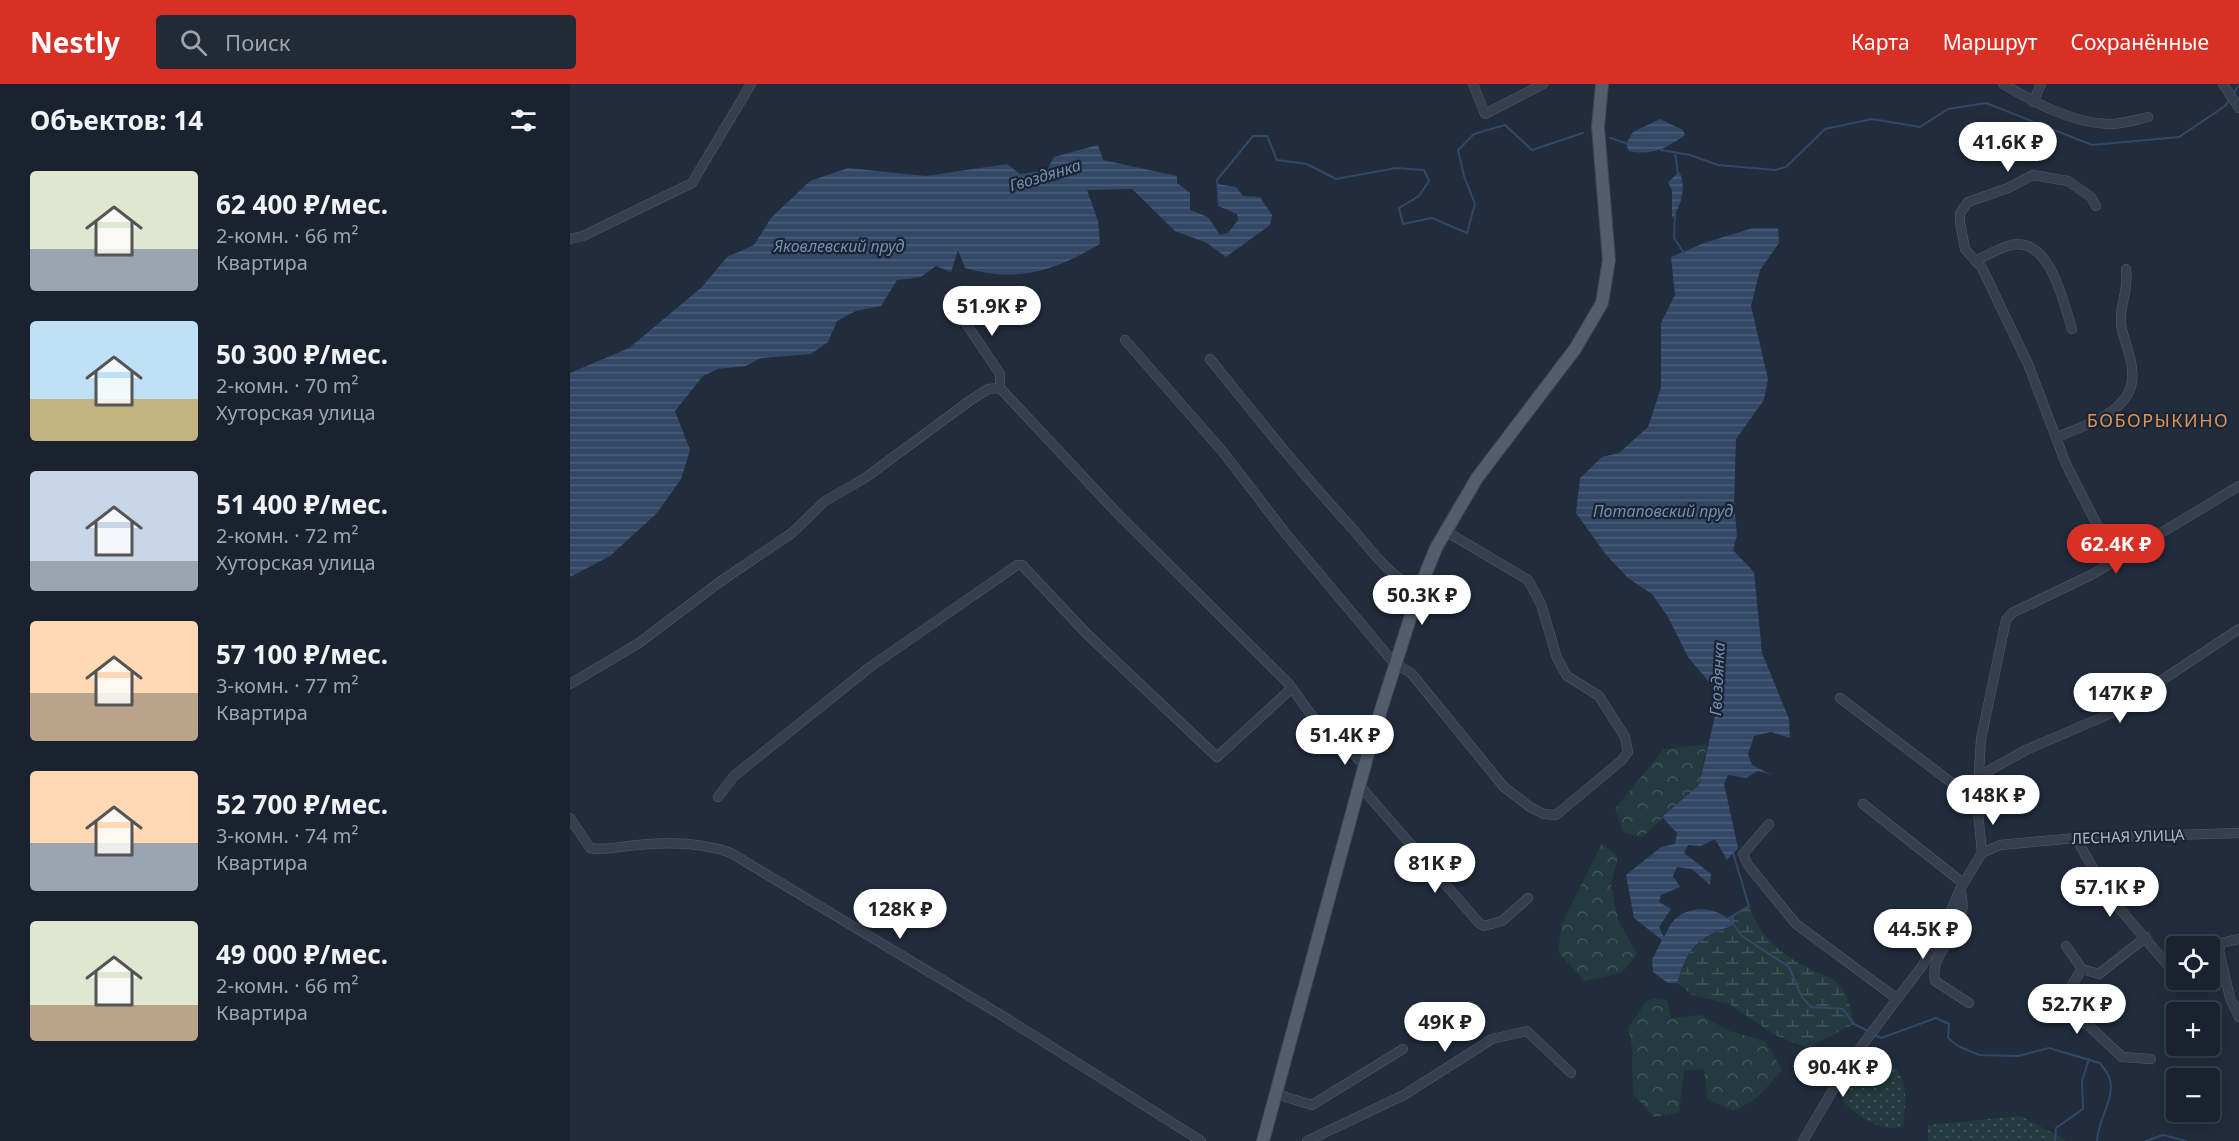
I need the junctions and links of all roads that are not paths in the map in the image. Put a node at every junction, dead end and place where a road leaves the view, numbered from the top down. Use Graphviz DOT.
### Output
graph roads {
  1 [pos="751,84"];
  2 [pos="1473,84"];
  3 [pos="1543,84"];
  4 [pos="1602,84"];
  5 [pos="2003,84"];
  6 [pos="2042,84"];
  7 [pos="2223,84"];
  8 [pos="2033,102"];
  9 [pos="2237,106"];
  10 [pos="2148,117"];
  11 [pos="2096,206"];
  12 [pos="570,239"];
  13 [pos="1976,261"];
  14 [pos="2126,269"];
  15 [pos="949,298"];
  16 [pos="2072,330"];
  17 [pos="1125,340"];
  18 [pos="1209,359"];
  19 [pos="1000,388"];
  20 [pos="2056,438"];
  21 [pos="2239,486"];
  22 [pos="1447,532"];
  23 [pos="2115,560"];
  24 [pos="1419,590"];
  25 [pos="2239,629"];
  26 [pos="1394,663"];
  27 [pos="570,684"];
  28 [pos="1292,688"];
  29 [pos="1840,698"];
  30 [pos="1373,735"];
  31 [pos="1342,746"];
  32 [pos="1365,765"];
  33 [pos="1979,776"];
  34 [pos="1360,786"];
  35 [pos="718,797"];
  36 [pos="1977,802"];
  37 [pos="1863,804"];
  38 [pos="570,818"];
  39 [pos="1769,824"];
  40 [pos="2239,833"];
  41 [pos="2076,838"];
  42 [pos="1982,853"];
  43 [pos="1962,886"];
  44 [pos="1528,898"];
  45 [pos="2146,937"];
  46 [pos="2239,939"];
  47 [pos="2066,946"];
  48 [pos="2166,962"];
  49 [pos="2082,969"];
  50 [pos="1896,998"];
  51 [pos="1969,1003"];
  52 [pos="2239,1017"];
  53 [pos="1403,1049"];
  54 [pos="2151,1059"];
  55 [pos="1571,1073"];
  56 [pos="1276,1094"];
  57 [pos="1201,1141"];
  58 [pos="1263,1141"];
  59 [pos="1307,1141"];
  60 [pos="1803,1141"];
  1 -- 12 [label="street"];
  2 -- 3 [label="street"];
  4 -- 22 [label="main road"];
  5 -- 8 [label="street"];
  6 -- 8 [label="street"];
  7 -- 9 [label="street"];
  8 -- 10 [label="street"];
  11 -- 13 [label="street"];
  13 -- 16 [label="street"];
  13 -- 20 [label="street"];
  14 -- 20 [label="street"];
  15 -- 19 [label="street"];
  17 -- 26 [label="street"];
  18 -- 24 [label="street"];
  19 -- 27 [label="street"];
  19 -- 28 [label="street"];
  20 -- 23 [label="street"];
  21 -- 23 [label="street"];
  22 -- 24 [label="main road"];
  22 -- 26 [label="street"];
  23 -- 33 [label="street"];
  24 -- 26 [label="main road"];
  25 -- 33 [label="street"];
  26 -- 30 [label="main road"];
  28 -- 31 [label="street"];
  28 -- 35 [label="street"];
  29 -- 36 [label="street"];
  30 -- 31 [label="street"];
  30 -- 32 [label="main road"];
  31 -- 32 [label="street"];
  32 -- 34 [label="main road"];
  33 -- 36 [label="street"];
  34 -- 44 [label="street"];
  34 -- 56 [label="main road"];
  36 -- 42 [label="street"];
  37 -- 43 [label="street"];
  38 -- 57 [label="street"];
  39 -- 50 [label="street"];
  40 -- 41 [label="street, ЛЕСНАЯ УЛИЦА"];
  41 -- 42 [label="street, ЛЕСНАЯ УЛИЦА"];
  41 -- 45 [label="street"];
  42 -- 43 [label="street"];
  43 -- 50 [label="street"];
  43 -- 51 [label="street"];
  45 -- 48 [label="street"];
  45 -- 49 [label="street"];
  46 -- 52 [label="street"];
  47 -- 49 [label="street"];
  49 -- 54 [label="street"];
  50 -- 60 [label="street"];
  53 -- 56 [label="street"];
  55 -- 59 [label="street"];
  56 -- 58 [label="main road"];
}
